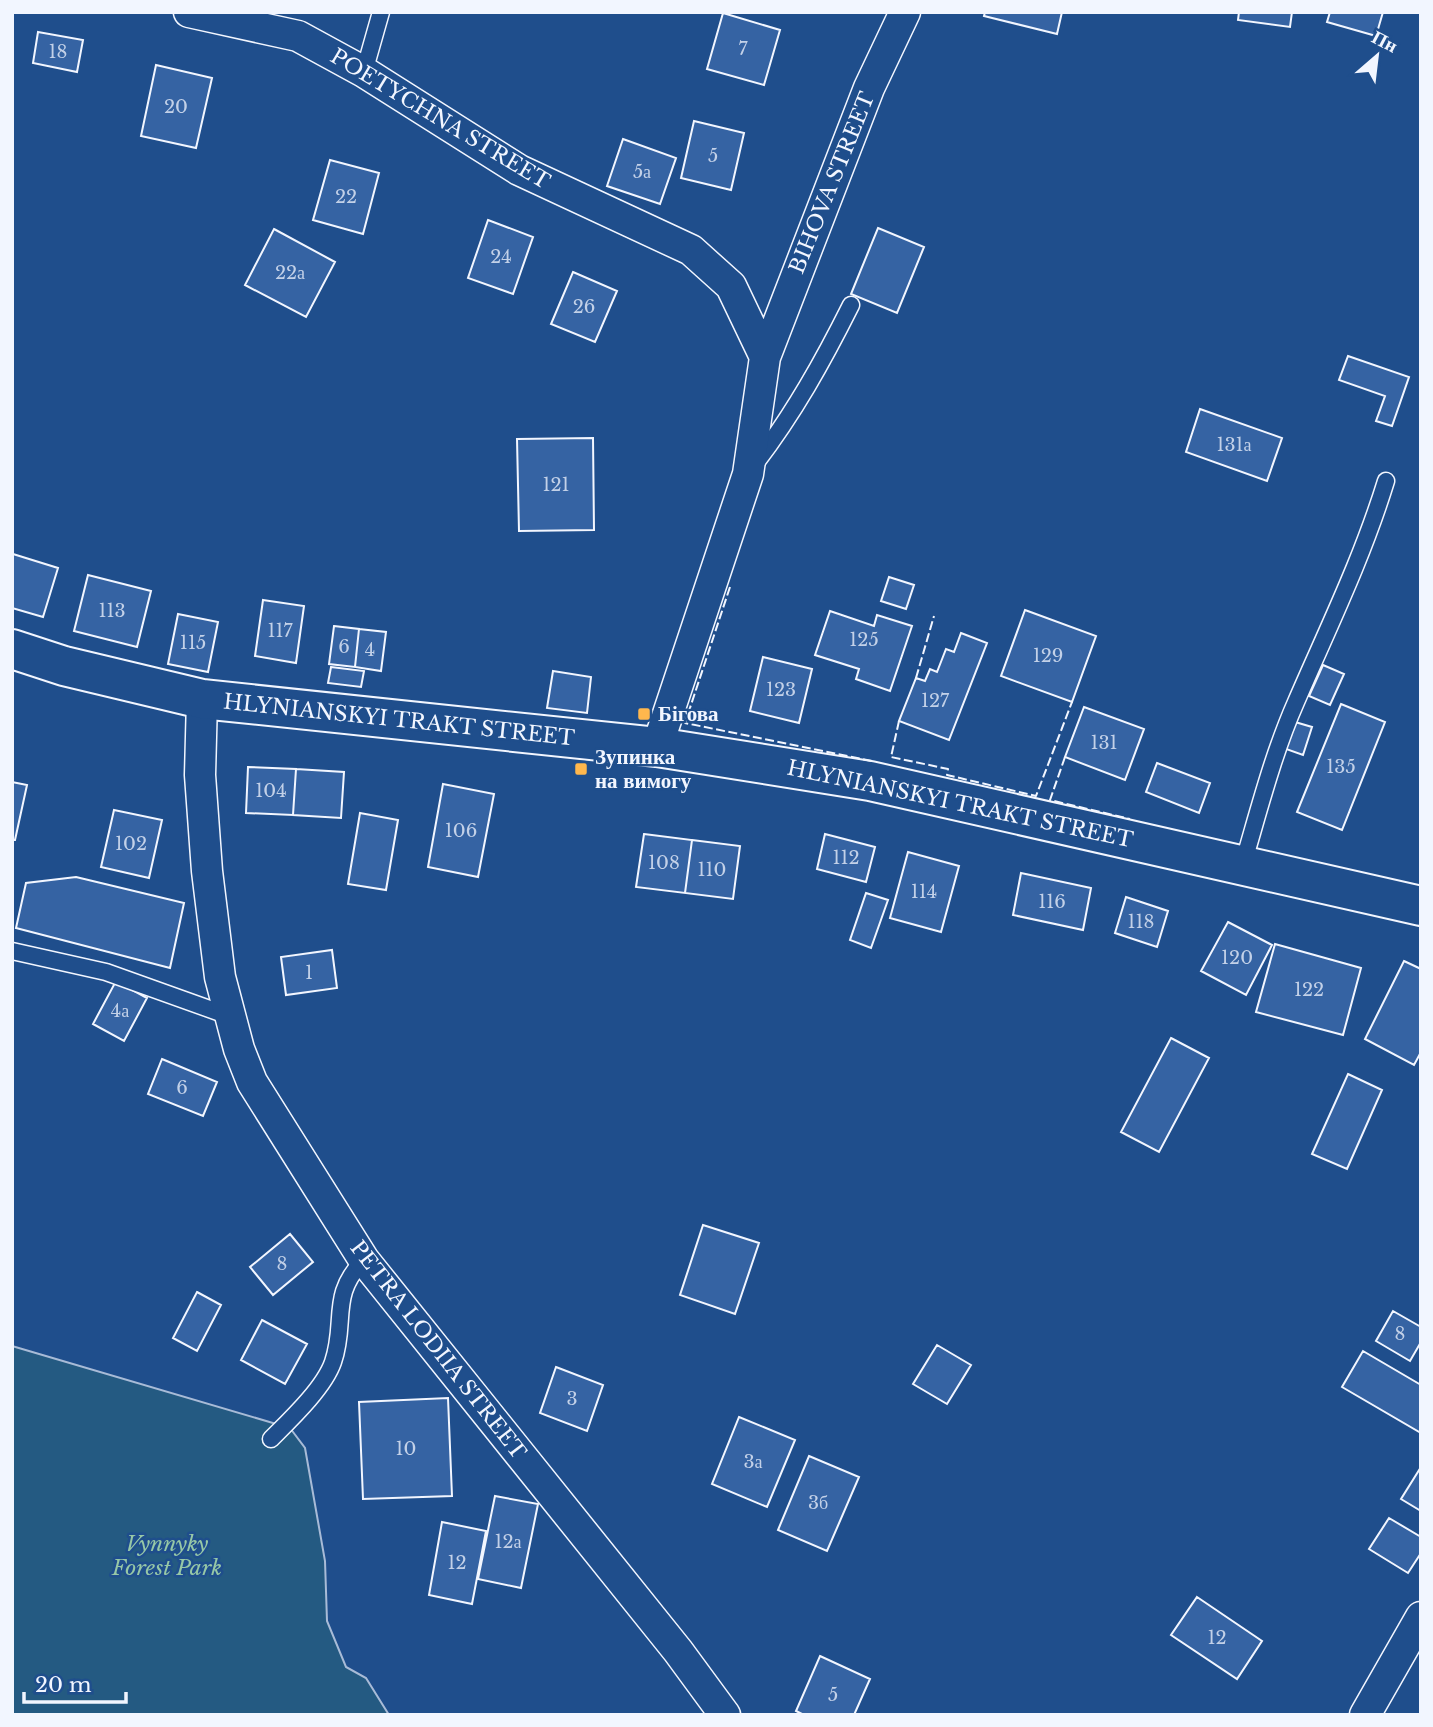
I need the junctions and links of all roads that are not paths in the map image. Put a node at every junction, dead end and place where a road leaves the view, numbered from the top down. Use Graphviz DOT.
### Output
graph roads {
  1 [pos="189,12"];
  2 [pos="381,12"];
  3 [pos="905,12"];
  4 [pos="364,72"];
  5 [pos="851,305"];
  6 [pos="765,356"];
  7 [pos="748,474"];
  8 [pos="1386,481"];
  9 [pos="12,649"];
  10 [pos="202,699"];
  11 [pos="657,747"];
  12 [pos="1243,864"];
  13 [pos="1421,906"];
  14 [pos="12,951"];
  15 [pos="229,1016"];
  16 [pos="363,1260"];
  17 [pos="271,1439"];
  18 [pos="1421,1617"];
  19 [pos="725,1715"];
  20 [pos="1365,1715"];
  1 -- 4 [label="street, POETYCHNA STREET"];
  2 -- 4 [label="lane"];
  3 -- 6 [label="street, BIHOVA STREET"];
  4 -- 6 [label="street, POETYCHNA STREET"];
  5 -- 7 [label="lane"];
  6 -- 7 [label="street"];
  7 -- 11 [label="street"];
  8 -- 12 [label="lane"];
  9 -- 10 [label="main road, HLYNIANSKYI TRAKT STREET"];
  10 -- 11 [label="main road, HLYNIANSKYI TRAKT STREET"];
  10 -- 15 [label="street, PETRA LODIIA STREET"];
  11 -- 12 [label="main road, HLYNIANSKYI TRAKT STREET"];
  12 -- 13 [label="main road, HLYNIANSKYI TRAKT STREET"];
  14 -- 15 [label="lane"];
  15 -- 16 [label="street, PETRA LODIIA STREET"];
  16 -- 17 [label="lane"];
  16 -- 19 [label="street, PETRA LODIIA STREET"];
  18 -- 20 [label="street"];
}
